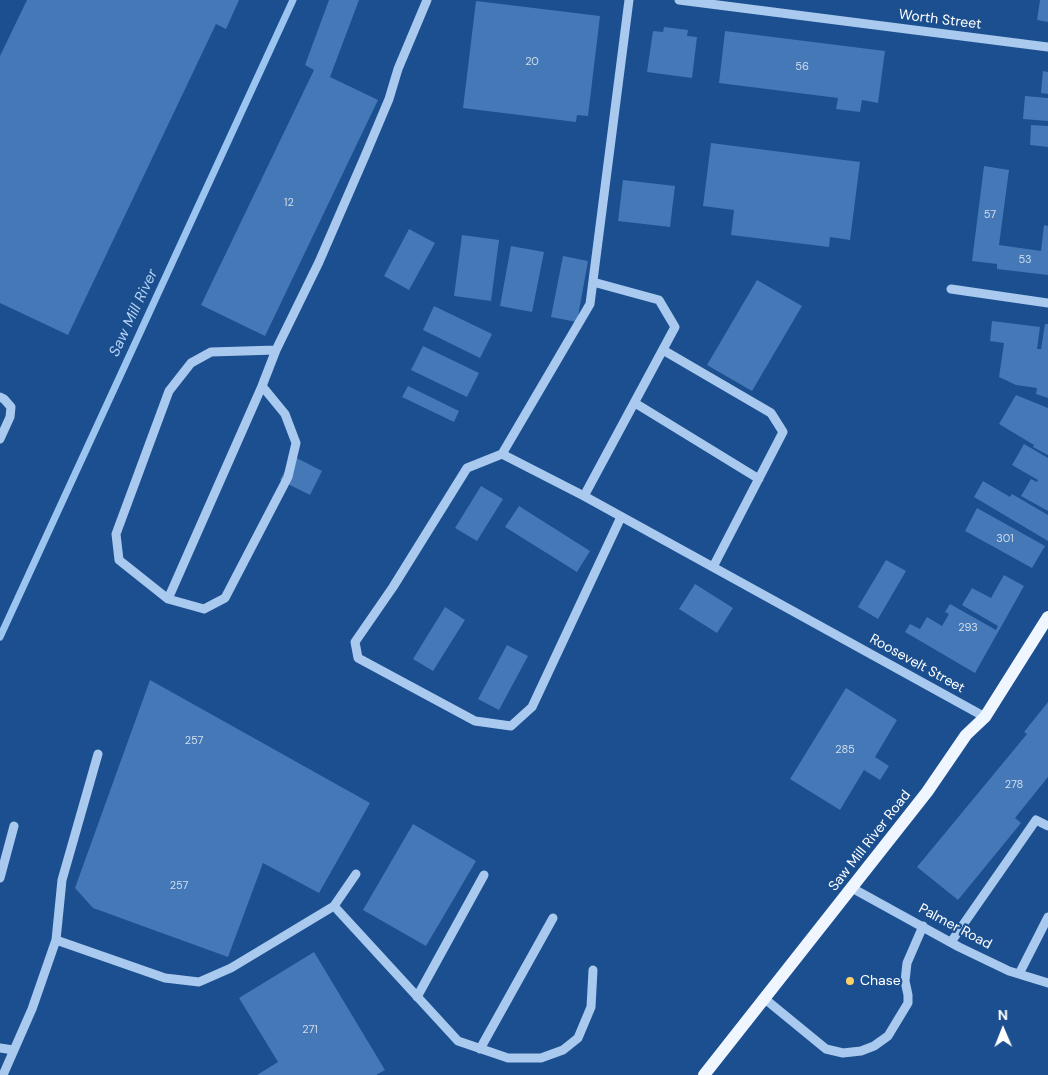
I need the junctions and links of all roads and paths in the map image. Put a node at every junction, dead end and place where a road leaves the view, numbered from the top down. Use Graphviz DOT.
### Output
graph roads {
  1 [pos="427,0"];
  2 [pos="629,0"];
  3 [pos="679,0"];
  4 [pos="1048,47"];
  5 [pos="593,282"];
  6 [pos="951,289"];
  7 [pos="1048,303"];
  8 [pos="276,350"];
  9 [pos="663,350"];
  10 [pos="262,386"];
  11 [pos="0,397"];
  12 [pos="635,403"];
  13 [pos="0,439"];
  14 [pos="502,454"];
  15 [pos="759,479"];
  16 [pos="584,496"];
  17 [pos="621,516"];
  18 [pos="713,567"];
  19 [pos="168,598"];
  20 [pos="1046,624"];
  21 [pos="985,716"];
  22 [pos="98,754"];
  23 [pos="14,826"];
  24 [pos="1048,826"];
  25 [pos="356,874"];
  26 [pos="484,875"];
  27 [pos="0,878"];
  28 [pos="852,888"];
  29 [pos="334,906"];
  30 [pos="1048,917"];
  31 [pos="553,918"];
  32 [pos="923,926"];
  33 [pos="56,940"];
  34 [pos="951,942"];
  35 [pos="592,970"];
  36 [pos="1018,974"];
  37 [pos="1048,983"];
  38 [pos="417,997"];
  39 [pos="765,999"];
  40 [pos="0,1048"];
  41 [pos="480,1048"];
  42 [pos="14,1050"];
  43 [pos="3,1075"];
  44 [pos="704,1075"];
  1 -- 8 [label="street"];
  2 -- 5 [label="street"];
  3 -- 4 [label="street, Worth Street"];
  5 -- 9 [label="street"];
  5 -- 14 [label="street"];
  6 -- 7 [label="street"];
  8 -- 10 [label="street"];
  8 -- 19 [label="street"];
  9 -- 12 [label="street"];
  9 -- 15 [label="street"];
  10 -- 19 [label="street"];
  10 -- 19 [label="street"];
  11 -- 13 [label="street"];
  12 -- 15 [label="street"];
  12 -- 16 [label="street"];
  14 -- 16 [label="street, Roosevelt Street"];
  14 -- 17 [label="street"];
  15 -- 18 [label="street"];
  16 -- 17 [label="street, Roosevelt Street"];
  17 -- 18 [label="street, Roosevelt Street"];
  18 -- 21 [label="street, Roosevelt Street"];
  20 -- 21 [label="main road, Saw Mill River Road"];
  21 -- 28 [label="main road, Saw Mill River Road"];
  22 -- 33 [label="street"];
  23 -- 27 [label="street"];
  24 -- 34 [label="street"];
  25 -- 29 [label="street"];
  26 -- 38 [label="street"];
  28 -- 32 [label="street, Palmer Road"];
  28 -- 39 [label="main road, Saw Mill River Road"];
  29 -- 33 [label="street"];
  29 -- 38 [label="street"];
  30 -- 36 [label="street"];
  31 -- 41 [label="street"];
  32 -- 34 [label="street, Palmer Road"];
  32 -- 39 [label="street"];
  33 -- 42 [label="street"];
  34 -- 36 [label="street, Palmer Road"];
  35 -- 41 [label="street"];
  36 -- 37 [label="street, Palmer Road"];
  38 -- 41 [label="street"];
  39 -- 44 [label="main road, Saw Mill River Road"];
  40 -- 42 [label="street"];
  42 -- 43 [label="street"];
}
